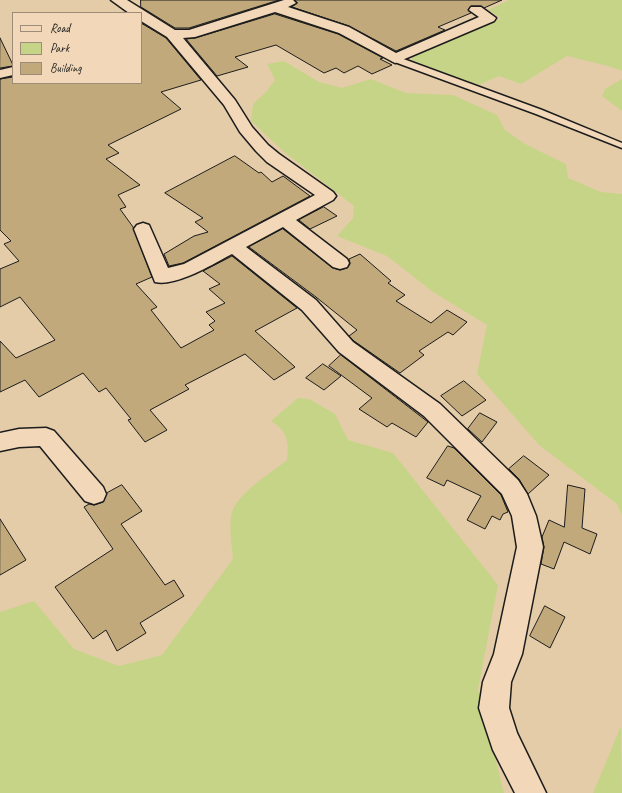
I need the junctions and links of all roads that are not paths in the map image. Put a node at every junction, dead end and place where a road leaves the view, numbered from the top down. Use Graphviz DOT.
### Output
graph roads {
  1 [pos="118,0"];
  2 [pos="295,0"];
  3 [pos="272,9"];
  4 [pos="476,10"];
  5 [pos="136,12"];
  6 [pos="142,16"];
  7 [pos="156,25"];
  8 [pos="142,31"];
  9 [pos="172,34"];
  10 [pos="395,60"];
  11 [pos="12,71"];
  12 [pos="0,74"];
  13 [pos="622,146"];
  14 [pos="283,218"];
  15 [pos="143,229"];
  16 [pos="233,246"];
  17 [pos="340,263"];
  18 [pos="0,442"];
  19 [pos="94,494"];
  20 [pos="531,793"];
  1 -- 5 [label="street"];
  2 -- 3 [label="street"];
  3 -- 9 [label="street"];
  3 -- 10 [label="street"];
  4 -- 10 [label="street"];
  6 -- 7 [label="street"];
  7 -- 8 [label="street"];
  7 -- 9 [label="street"];
  9 -- 14 [label="street"];
  10 -- 13 [label="lane"];
  11 -- 12 [label="street"];
  14 -- 16 [label="street"];
  14 -- 17 [label="street"];
  15 -- 16 [label="street"];
  16 -- 20 [label="street"];
  18 -- 19 [label="street"];
}
